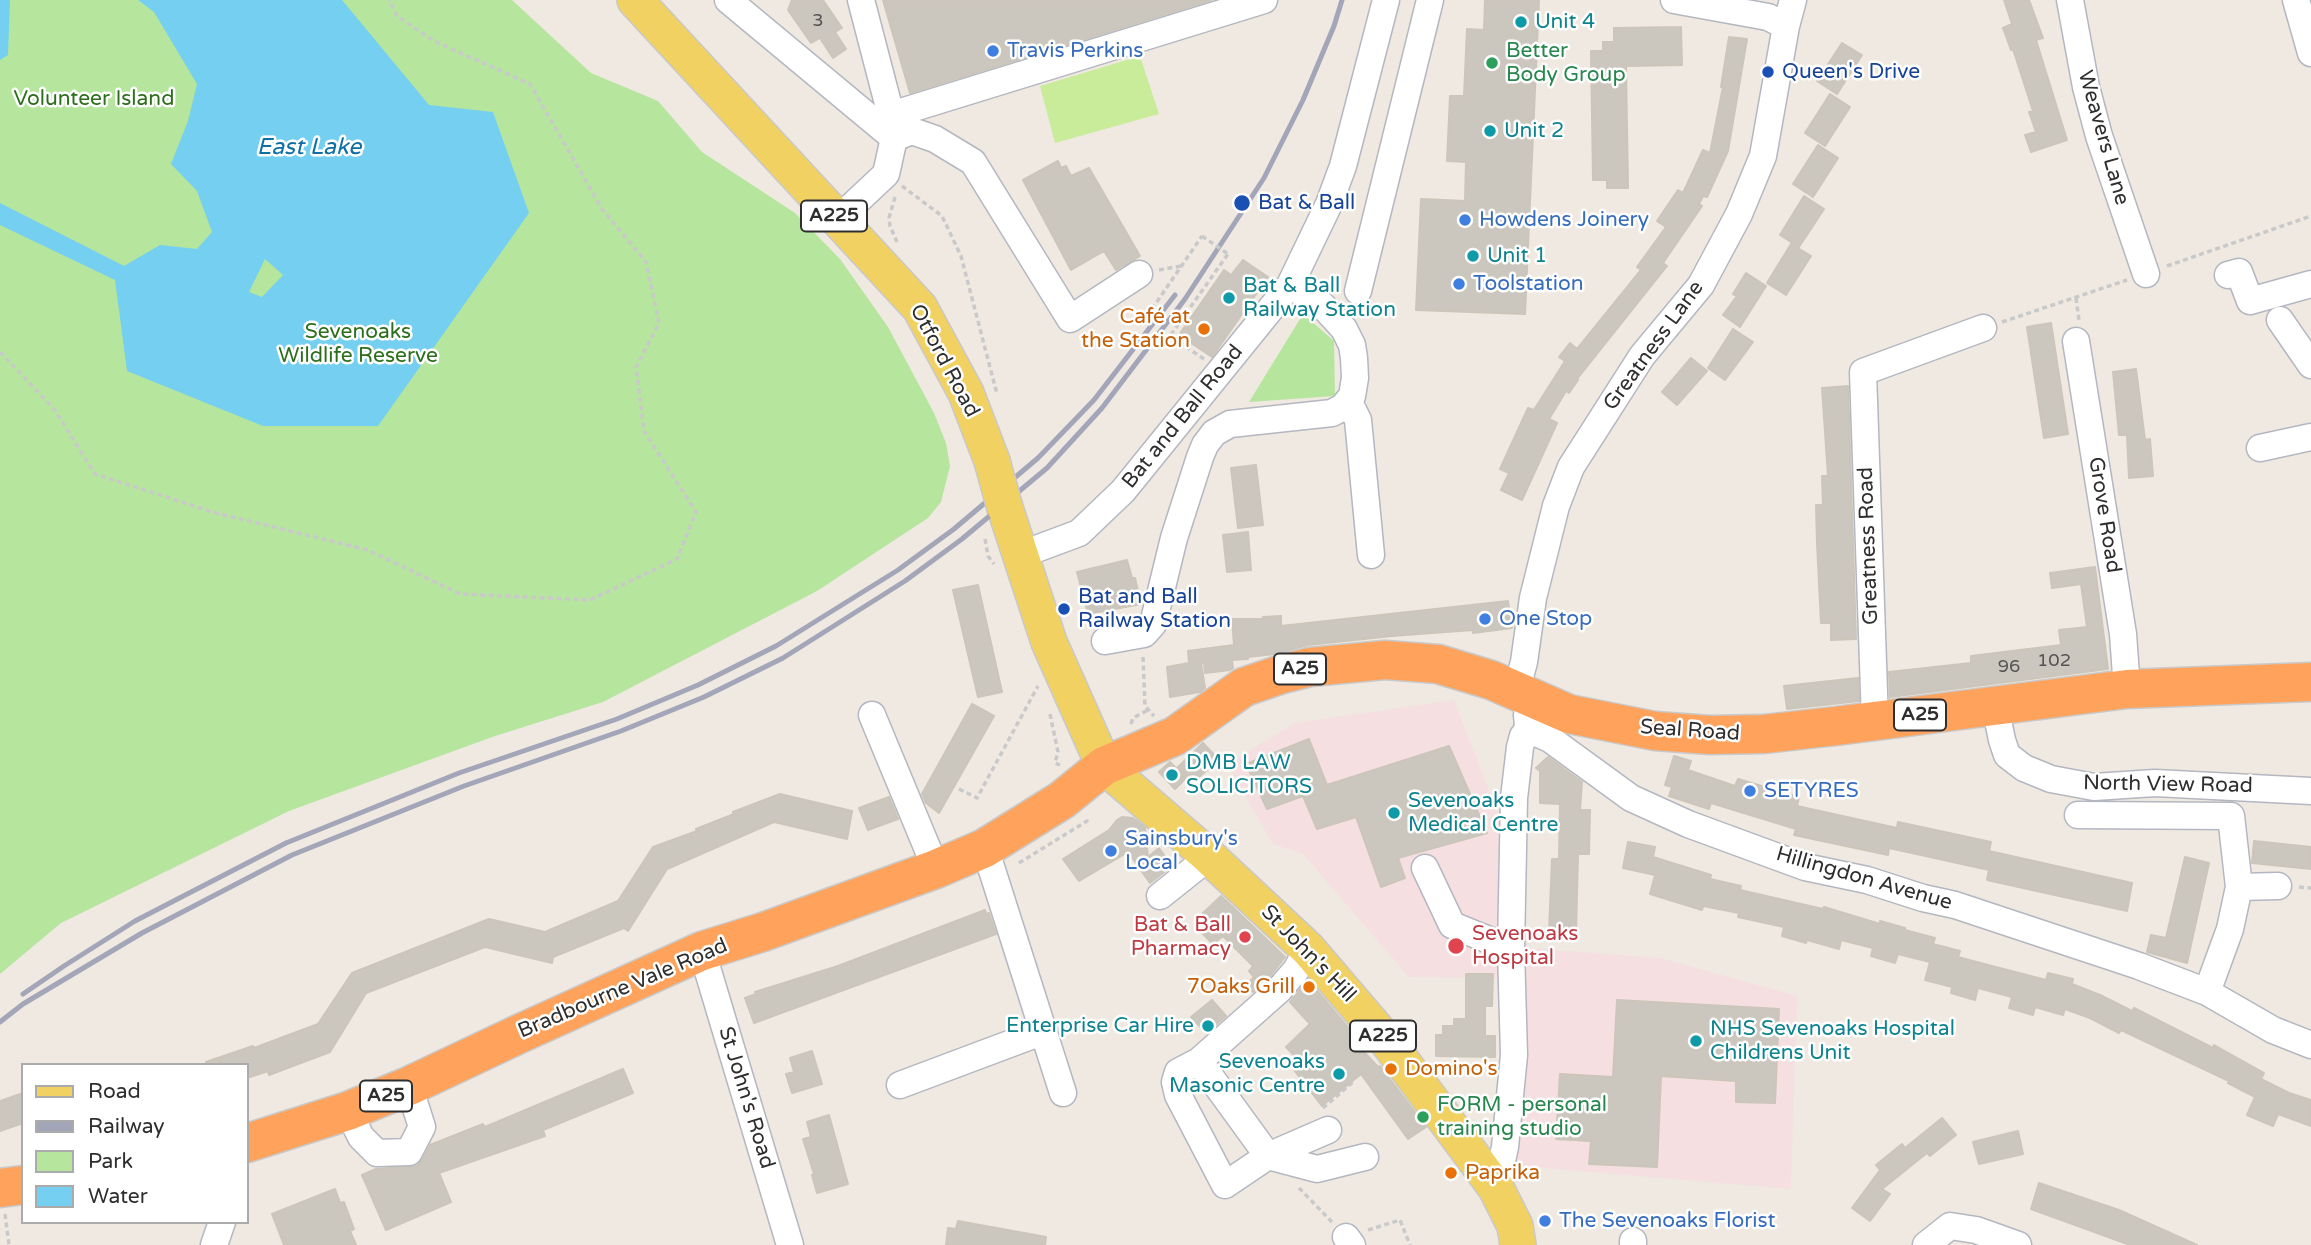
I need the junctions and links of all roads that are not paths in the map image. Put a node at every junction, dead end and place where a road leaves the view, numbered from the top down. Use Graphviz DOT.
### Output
graph roads {
  1 [pos="635,0"];
  2 [pos="728,0"];
  3 [pos="861,0"];
  4 [pos="1264,0"];
  5 [pos="1386,0"];
  6 [pos="1430,0"];
  7 [pos="1674,0"];
  8 [pos="1793,0"];
  9 [pos="2296,0"];
  10 [pos="2073,1"];
  11 [pos="1786,26"];
  12 [pos="2311,53"];
  13 [pos="892,127"];
  14 [pos="1343,166"];
  15 [pos="1383,188"];
  16 [pos="837,220"];
  17 [pos="1139,274"];
  18 [pos="2146,274"];
  19 [pos="2228,275"];
  20 [pos="2310,275"];
  21 [pos="1290,285"];
  22 [pos="1358,290"];
  23 [pos="2280,320"];
  24 [pos="1983,328"];
  25 [pos="2076,341"];
  26 [pos="2311,365"];
  27 [pos="1349,401"];
  28 [pos="2311,437"];
  29 [pos="2260,448"];
  30 [pos="1371,555"];
  31 [pos="1007,560"];
  32 [pos="1105,641"];
  33 [pos="2311,682"];
  34 [pos="2127,689"];
  35 [pos="1526,706"];
  36 [pos="1995,706"];
  37 [pos="872,715"];
  38 [pos="1875,721"];
  39 [pos="1091,777"];
  40 [pos="2305,785"];
  41 [pos="2078,815"];
  42 [pos="1209,857"];
  43 [pos="989,862"];
  44 [pos="936,869"];
  45 [pos="1425,869"];
  46 [pos="2277,886"];
  47 [pos="2239,887"];
  48 [pos="1160,896"];
  49 [pos="1308,949"];
  50 [pos="702,951"];
  51 [pos="1518,964"];
  52 [pos="2207,992"];
  53 [pos="1044,1031"];
  54 [pos="2311,1045"];
  55 [pos="1199,1061"];
  56 [pos="900,1085"];
  57 [pos="410,1086"];
  58 [pos="1063,1093"];
  59 [pos="348,1111"];
  60 [pos="1328,1130"];
  61 [pos="248,1143"];
  62 [pos="1268,1156"];
  63 [pos="1365,1157"];
  64 [pos="21,1185"];
  65 [pos="0,1188"];
  66 [pos="1496,1188"];
  67 [pos="221,1224"];
  68 [pos="214,1245"];
  69 [pos="790,1245"];
  70 [pos="1518,1245"];
  71 [pos="1926,1245"];
  72 [pos="2018,1245"];
  1 -- 16 [label="main road, Otford Road / A225"];
  2 -- 13 [label="street"];
  3 -- 13 [label="street"];
  4 -- 13 [label="street"];
  5 -- 14 [label="street, Bat and Ball Road"];
  6 -- 15 [label="street"];
  7 -- 11 [label="street"];
  8 -- 11 [label="street, Greatness Lane"];
  9 -- 12 [label="street"];
  10 -- 18 [label="street, Weavers Lane"];
  11 -- 35 [label="street, Greatness Lane"];
  13 -- 16 [label="street"];
  13 -- 17 [label="street"];
  14 -- 15 [label="street"];
  14 -- 21 [label="street, Bat and Ball Road"];
  15 -- 22 [label="street"];
  16 -- 31 [label="main road, Otford Road / A225, bridge"];
  19 -- 20 [label="street"];
  21 -- 27 [label="street"];
  21 -- 31 [label="street, Bat and Ball Road"];
  23 -- 26 [label="street"];
  24 -- 38 [label="street, Greatness Road"];
  25 -- 34 [label="street, Grove Road"];
  27 -- 30 [label="street"];
  27 -- 32 [label="street"];
  28 -- 29 [label="street"];
  31 -- 39 [label="main road, Otford Road / A225"];
  33 -- 34 [label="highway, Seal Road / A25"];
  34 -- 36 [label="highway, Seal Road / A25"];
  35 -- 38 [label="highway, Seal Road / A25"];
  35 -- 39 [label="highway, Seal Road / A25"];
  35 -- 51 [label="street, Greatness Lane"];
  35 -- 52 [label="street, Hillingdon Avenue"];
  36 -- 38 [label="highway, Seal Road / A25"];
  36 -- 40 [label="street, North View Road"];
  37 -- 44 [label="street"];
  39 -- 42 [label="main road, St John's Hill / A225"];
  39 -- 43 [label="highway, Bradbourne Vale Road / A25"];
  41 -- 47 [label="street"];
  42 -- 48 [label="street"];
  42 -- 49 [label="main road, St John's Hill / A225"];
  43 -- 44 [label="highway, Bradbourne Vale Road / A25"];
  43 -- 53 [label="street"];
  44 -- 50 [label="highway, Bradbourne Vale Road / A25"];
  45 -- 51 [label="street"];
  46 -- 47 [label="street"];
  47 -- 52 [label="street"];
  49 -- 55 [label="street"];
  49 -- 66 [label="main road, St John's Hill / A225"];
  50 -- 57 [label="highway, Bradbourne Vale Road / A25"];
  50 -- 69 [label="street, St John's Road"];
  51 -- 66 [label="street, Greatness Lane"];
  52 -- 54 [label="street, Hillingdon Avenue"];
  53 -- 56 [label="street"];
  53 -- 58 [label="street"];
  55 -- 62 [label="street"];
  55 -- 62 [label="street"];
  57 -- 59 [label="highway, Bradbourne Vale Road / A25"];
  57 -- 59 [label="street"];
  59 -- 61 [label="highway, Bradbourne Vale Road / A25"];
  60 -- 62 [label="street"];
  62 -- 63 [label="street"];
  64 -- 65 [label="highway"];
  66 -- 70 [label="main road, St John's Hill / A225"];
  67 -- 68 [label="street"];
  71 -- 72 [label="street"];
}
